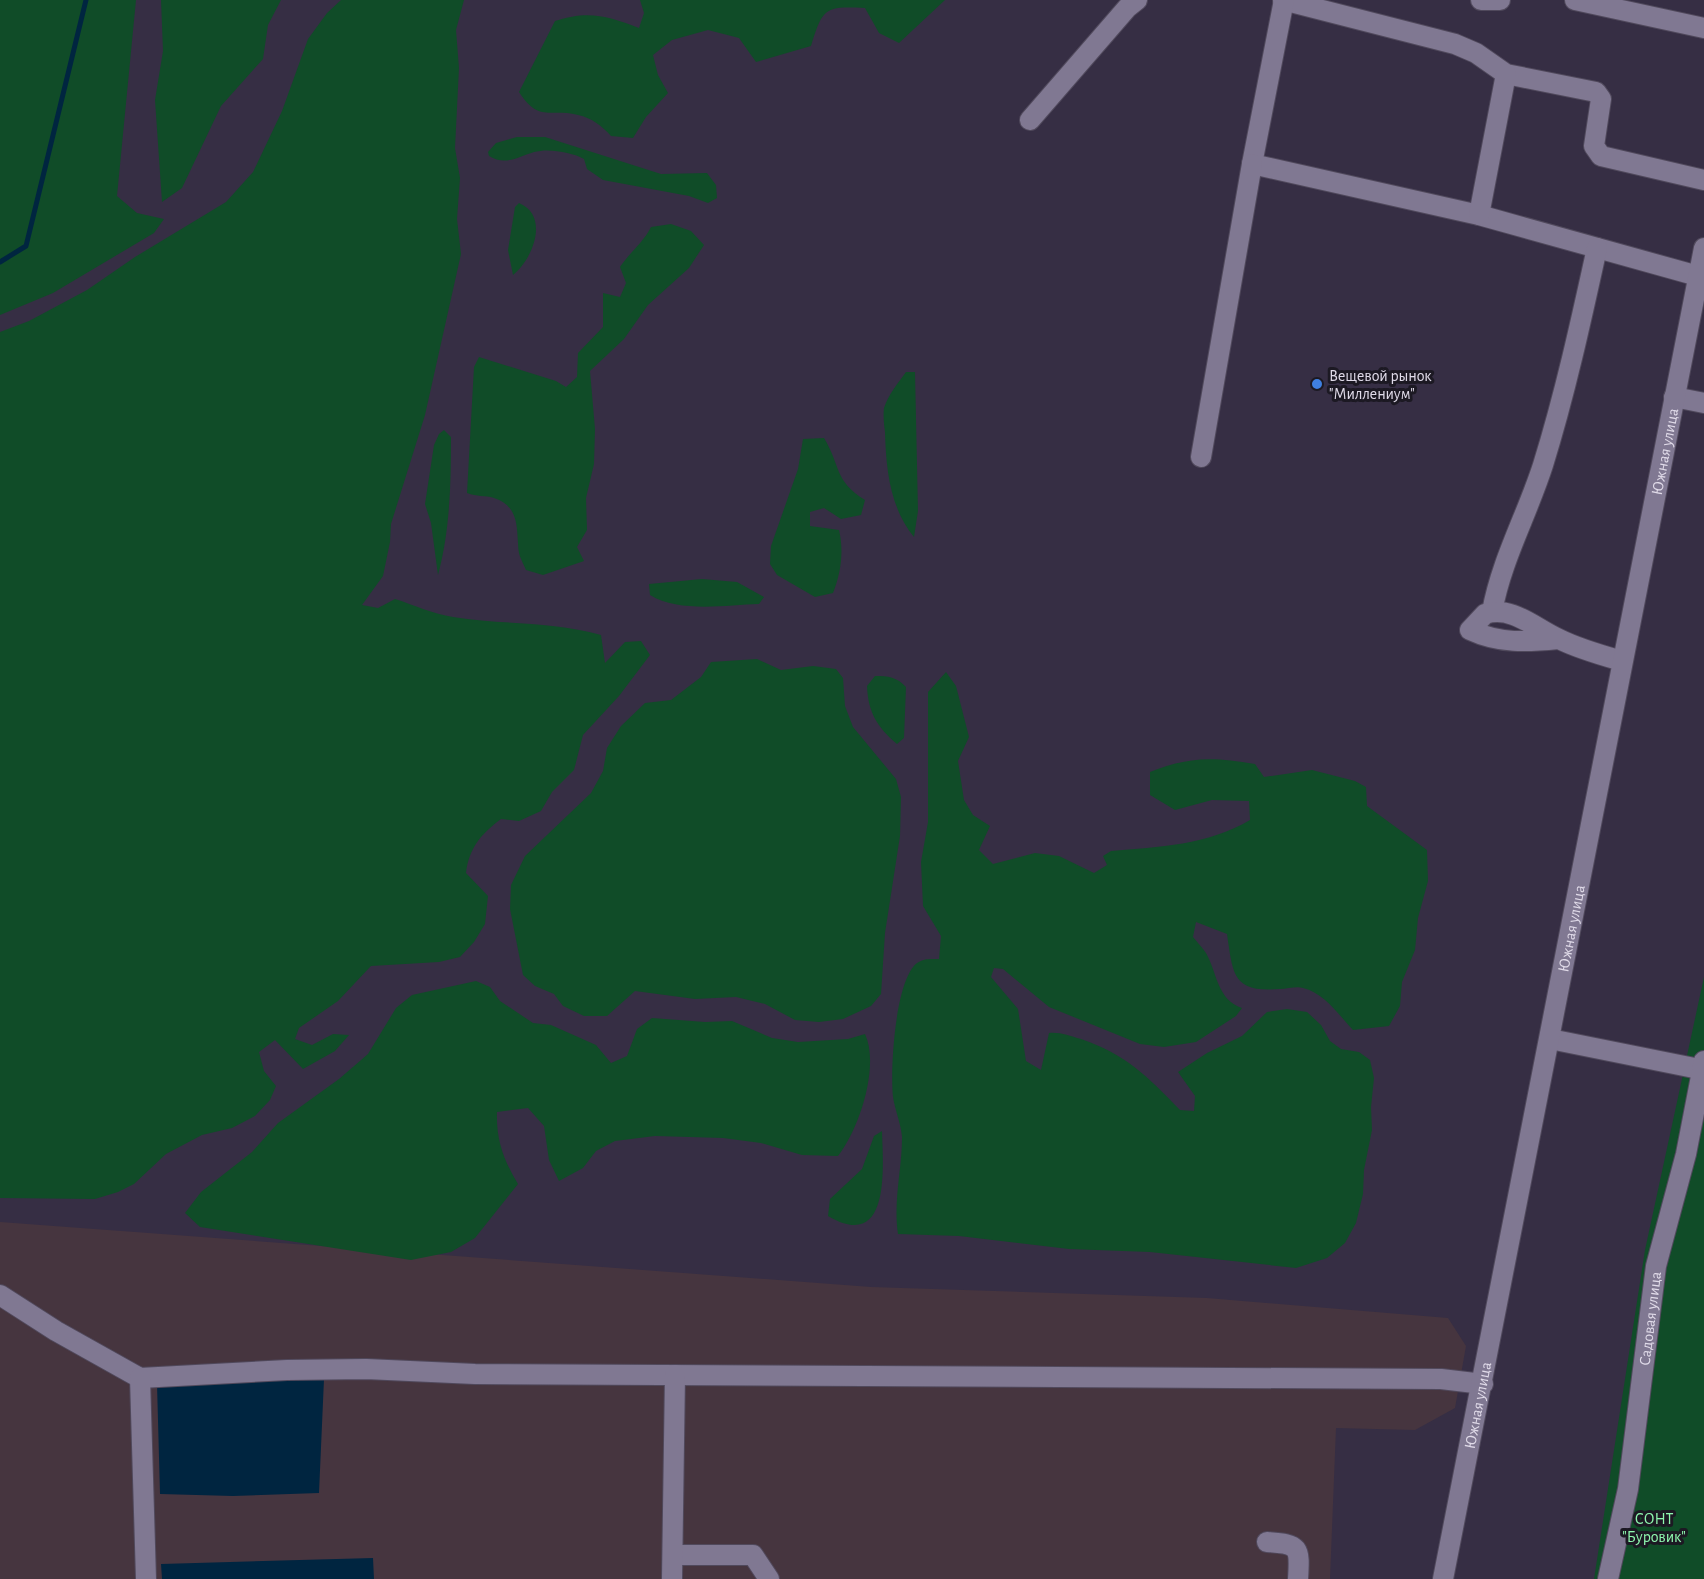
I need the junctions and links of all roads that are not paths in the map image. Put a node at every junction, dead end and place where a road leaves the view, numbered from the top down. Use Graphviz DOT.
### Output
graph roads {
  1 [pos="1137,0"];
  2 [pos="1283,0"];
  3 [pos="1481,0"];
  4 [pos="1500,0"];
  5 [pos="1575,0"];
  6 [pos="1704,27"];
  7 [pos="1506,74"];
  8 [pos="1030,120"];
  9 [pos="1252,164"];
  10 [pos="1704,180"];
  11 [pos="1479,215"];
  12 [pos="1597,248"];
  13 [pos="1704,248"];
  14 [pos="1698,276"];
  15 [pos="1674,397"];
  16 [pos="1704,404"];
  17 [pos="1201,457"];
  18 [pos="1492,612"];
  19 [pos="1558,639"];
  20 [pos="1622,661"];
  21 [pos="1550,1039"];
  22 [pos="1703,1066"];
  23 [pos="0,1295"];
  24 [pos="675,1375"];
  25 [pos="140,1378"];
  26 [pos="1483,1384"];
  27 [pos="1267,1542"];
  28 [pos="673,1555"];
  29 [pos="146,1579"];
  30 [pos="672,1579"];
  31 [pos="768,1579"];
  32 [pos="1298,1579"];
  33 [pos="1443,1579"];
  34 [pos="1608,1579"];
  1 -- 8 [label="street"];
  2 -- 7 [label="street"];
  2 -- 9 [label="street"];
  3 -- 4 [label="street"];
  5 -- 6 [label="street"];
  7 -- 10 [label="street"];
  7 -- 11 [label="street"];
  9 -- 11 [label="street"];
  9 -- 17 [label="street"];
  11 -- 12 [label="street"];
  12 -- 14 [label="street"];
  12 -- 18 [label="street"];
  13 -- 14 [label="street, Южная улица"];
  14 -- 15 [label="street, Южная улица"];
  15 -- 16 [label="street"];
  15 -- 20 [label="street, Южная улица"];
  18 -- 19 [label="street"];
  18 -- 19 [label="street"];
  19 -- 20 [label="street"];
  20 -- 21 [label="street, Южная улица"];
  21 -- 22 [label="street"];
  21 -- 26 [label="street, Южная улица"];
  22 -- 34 [label="street, Садовая улица"];
  23 -- 25 [label="street"];
  24 -- 25 [label="street"];
  24 -- 26 [label="street"];
  24 -- 28 [label="street"];
  25 -- 29 [label="street"];
  26 -- 33 [label="street, Южная улица"];
  27 -- 32 [label="street"];
  28 -- 30 [label="street"];
  28 -- 31 [label="street"];
}
